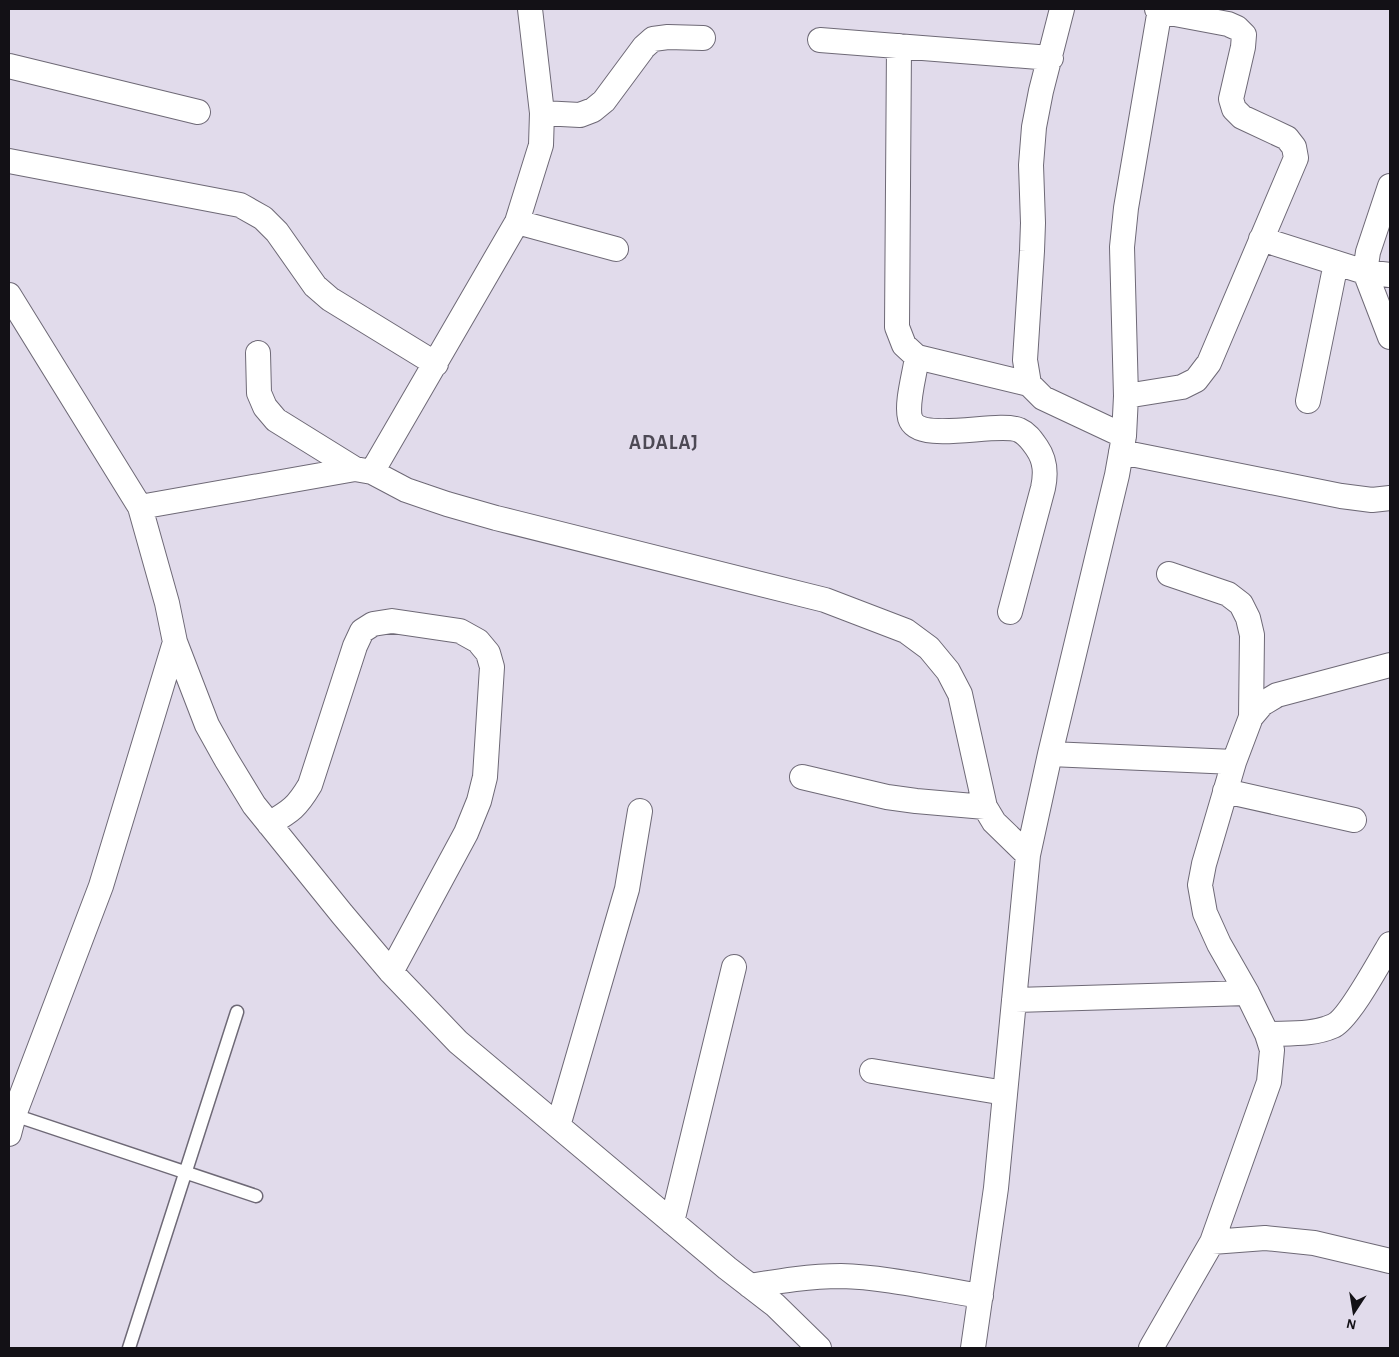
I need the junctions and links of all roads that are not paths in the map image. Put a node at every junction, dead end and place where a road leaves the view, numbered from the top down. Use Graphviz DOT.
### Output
graph roads {
  1 [pos="530,9"];
  2 [pos="1062,9"];
  3 [pos="1159,9"];
  4 [pos="703,38"];
  5 [pos="820,40"];
  6 [pos="899,46"];
  7 [pos="1050,58"];
  8 [pos="9,66"];
  9 [pos="198,112"];
  10 [pos="542,113"];
  11 [pos="9,161"];
  12 [pos="1390,186"];
  13 [pos="517,222"];
  14 [pos="1261,238"];
  15 [pos="616,250"];
  16 [pos="1336,263"];
  17 [pos="1365,272"];
  18 [pos="1390,275"];
  19 [pos="9,295"];
  20 [pos="1390,337"];
  21 [pos="258,353"];
  22 [pos="917,357"];
  23 [pos="436,364"];
  24 [pos="1030,384"];
  25 [pos="1126,396"];
  26 [pos="1308,401"];
  27 [pos="1122,444"];
  28 [pos="363,470"];
  29 [pos="1390,498"];
  30 [pos="140,507"];
  31 [pos="1169,574"];
  32 [pos="1010,612"];
  33 [pos="175,642"];
  34 [pos="1390,665"];
  35 [pos="1251,717"];
  36 [pos="1050,754"];
  37 [pos="1234,762"];
  38 [pos="802,777"];
  39 [pos="1225,791"];
  40 [pos="985,807"];
  41 [pos="640,812"];
  42 [pos="1354,820"];
  43 [pos="269,824"];
  44 [pos="1028,855"];
  45 [pos="1390,944"];
  46 [pos="734,967"];
  47 [pos="391,972"];
  48 [pos="1247,993"];
  49 [pos="1014,1000"];
  50 [pos="237,1012"];
  51 [pos="1267,1034"];
  52 [pos="872,1071"];
  53 [pos="1005,1093"];
  54 [pos="12,1124"];
  55 [pos="558,1126"];
  56 [pos="186,1173"];
  57 [pos="256,1196"];
  58 [pos="672,1222"];
  59 [pos="1212,1242"];
  60 [pos="1390,1261"];
  61 [pos="750,1286"];
  62 [pos="981,1296"];
  63 [pos="129,1348"];
  64 [pos="819,1348"];
  65 [pos="973,1348"];
  66 [pos="1151,1348"];
  1 -- 10 [label="street"];
  2 -- 7 [label="street"];
  3 -- 14 [label="street"];
  3 -- 25 [label="street"];
  4 -- 10 [label="street"];
  5 -- 6 [label="street"];
  6 -- 7 [label="street"];
  6 -- 22 [label="street"];
  7 -- 24 [label="street"];
  8 -- 9 [label="street"];
  10 -- 13 [label="street"];
  11 -- 23 [label="street"];
  12 -- 17 [label="street"];
  13 -- 15 [label="street"];
  13 -- 23 [label="street"];
  14 -- 16 [label="street"];
  14 -- 25 [label="street"];
  16 -- 17 [label="street"];
  16 -- 26 [label="street"];
  17 -- 18 [label="street"];
  17 -- 20 [label="street"];
  19 -- 30 [label="street"];
  21 -- 28 [label="street"];
  22 -- 24 [label="street"];
  22 -- 32 [label="street"];
  23 -- 28 [label="street"];
  24 -- 27 [label="street"];
  25 -- 27 [label="street"];
  27 -- 29 [label="street"];
  27 -- 36 [label="street"];
  28 -- 30 [label="street"];
  28 -- 40 [label="street"];
  30 -- 33 [label="street"];
  31 -- 35 [label="street"];
  33 -- 43 [label="street"];
  33 -- 54 [label="street"];
  34 -- 35 [label="street"];
  35 -- 37 [label="street"];
  36 -- 37 [label="street"];
  36 -- 44 [label="street"];
  37 -- 39 [label="street"];
  38 -- 40 [label="street"];
  39 -- 42 [label="street"];
  39 -- 48 [label="street"];
  40 -- 44 [label="street"];
  41 -- 55 [label="street"];
  43 -- 47 [label="street"];
  43 -- 47 [label="street"];
  44 -- 49 [label="street"];
  45 -- 51 [label="street"];
  46 -- 58 [label="street"];
  47 -- 55 [label="street"];
  48 -- 49 [label="street"];
  48 -- 51 [label="street"];
  49 -- 53 [label="street"];
  50 -- 56 [label="lane"];
  51 -- 59 [label="street"];
  52 -- 53 [label="street"];
  53 -- 62 [label="street"];
  54 -- 56 [label="lane"];
  55 -- 58 [label="street"];
  56 -- 57 [label="lane"];
  56 -- 63 [label="lane"];
  58 -- 61 [label="street"];
  59 -- 60 [label="street"];
  59 -- 66 [label="street"];
  61 -- 62 [label="street"];
  61 -- 64 [label="street"];
  62 -- 65 [label="street"];
}
